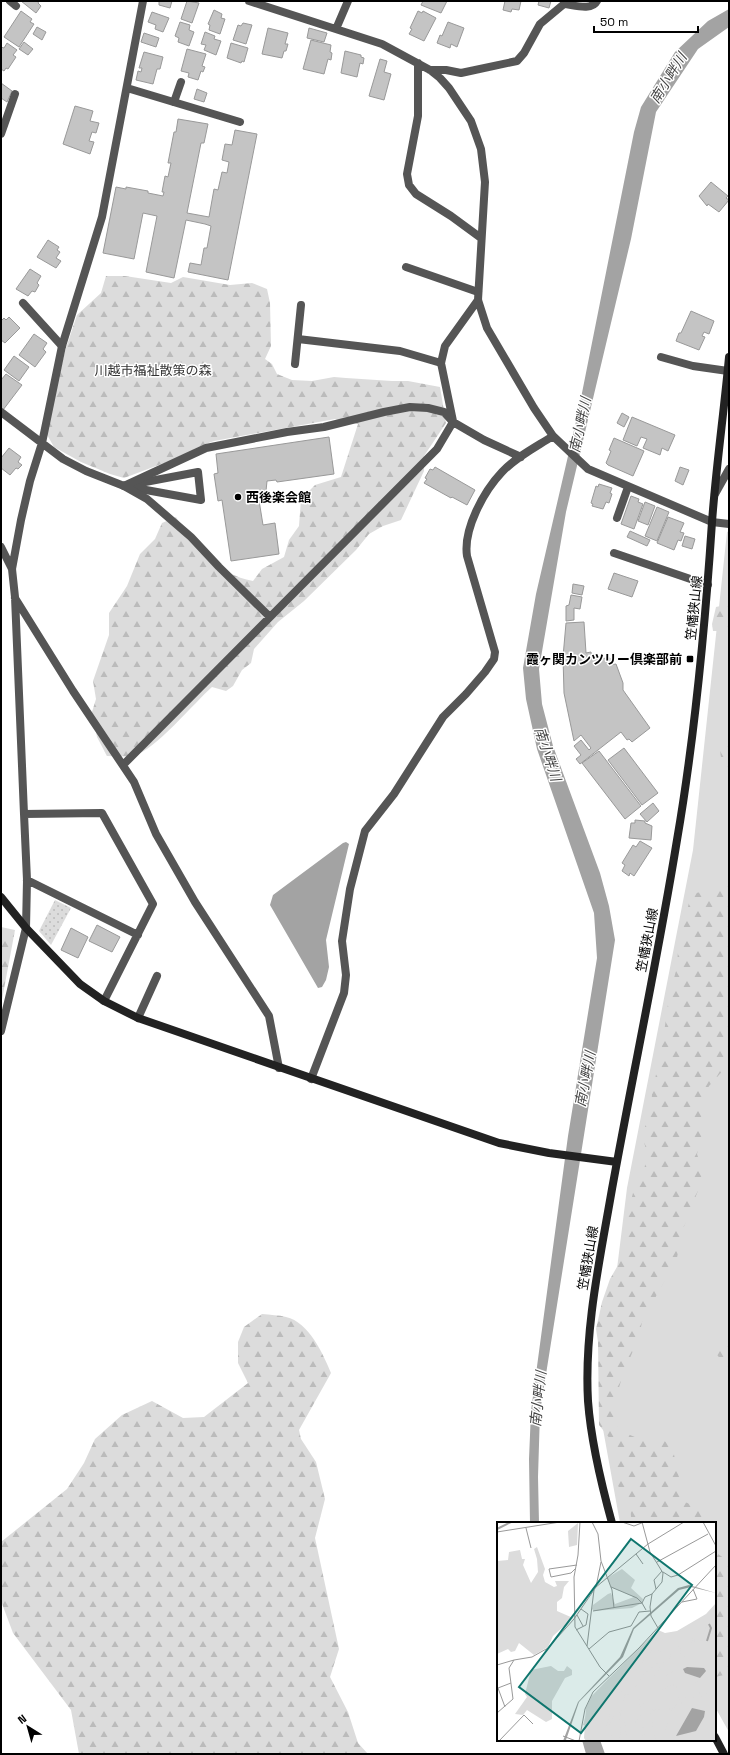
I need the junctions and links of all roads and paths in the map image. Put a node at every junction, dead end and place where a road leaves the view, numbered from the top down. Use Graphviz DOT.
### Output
graph roads {
  1 [pos="143,1"];
  2 [pos="249,1"];
  3 [pos="348,1"];
  4 [pos="597,1"];
  5 [pos="565,3"];
  6 [pos="336,29"];
  7 [pos="418,63"];
  8 [pos="430,70"];
  9 [pos="181,82"];
  10 [pos="127,88"];
  11 [pos="14,94"];
  12 [pos="174,102"];
  13 [pos="240,122"];
  14 [pos="1,134"];
  15 [pos="481,238"];
  16 [pos="406,267"];
  17 [pos="478,296"];
  18 [pos="23,303"];
  19 [pos="301,306"];
  20 [pos="298,339"];
  21 [pos="62,346"];
  22 [pos="729,357"];
  23 [pos="661,358"];
  24 [pos="442,363"];
  25 [pos="295,364"];
  26 [pos="728,371"];
  27 [pos="1,412"];
  28 [pos="453,422"];
  29 [pos="553,436"];
  30 [pos="42,443"];
  31 [pos="521,457"];
  32 [pos="729,470"];
  33 [pos="124,486"];
  34 [pos="628,487"];
  35 [pos="715,494"];
  36 [pos="617,518"];
  37 [pos="712,522"];
  38 [pos="729,524"];
  39 [pos="1,547"];
  40 [pos="614,553"];
  41 [pos="12,568"];
  42 [pos="708,586"];
  43 [pos="15,597"];
  44 [pos="270,617"];
  45 [pos="123,765"];
  46 [pos="24,814"];
  47 [pos="27,880"];
  48 [pos="1,897"];
  49 [pos="26,928"];
  50 [pos="138,935"];
  51 [pos="157,976"];
  52 [pos="104,1001"];
  53 [pos="138,1018"];
  54 [pos="1,1031"];
  55 [pos="279,1068"];
  56 [pos="311,1079"];
  57 [pos="617,1162"];
  58 [pos="612,1522"];
  59 [pos="716,1739"];
  60 [pos="724,1754"];
  1 -- 10 [label="street"];
  2 -- 6 [label="street"];
  3 -- 6 [label="street"];
  4 -- 5 [label="street"];
  5 -- 8 [label="street"];
  6 -- 7 [label="street"];
  7 -- 8 [label="street"];
  7 -- 15 [label="street"];
  8 -- 15 [label="street"];
  9 -- 12 [label="street"];
  10 -- 12 [label="street"];
  10 -- 21 [label="street"];
  11 -- 14 [label="street"];
  12 -- 13 [label="street"];
  15 -- 17 [label="street"];
  16 -- 17 [label="street"];
  17 -- 24 [label="street"];
  17 -- 29 [label="street"];
  18 -- 21 [label="street"];
  19 -- 20 [label="street"];
  20 -- 24 [label="street"];
  20 -- 25 [label="street"];
  21 -- 30 [label="street"];
  22 -- 26 [label="main road, 笠幡狭山線"];
  23 -- 26 [label="street"];
  24 -- 28 [label="street"];
  26 -- 35 [label="main road, 笠幡狭山線"];
  27 -- 30 [label="street"];
  28 -- 31 [label="street"];
  28 -- 33 [label="street"];
  28 -- 44 [label="street"];
  29 -- 31 [label="street"];
  29 -- 34 [label="street"];
  30 -- 33 [label="street"];
  30 -- 41 [label="street"];
  31 -- 56 [label="street"];
  32 -- 35 [label="street"];
  33 -- 33 [label="street"];
  33 -- 44 [label="street"];
  34 -- 36 [label="street"];
  34 -- 37 [label="street"];
  35 -- 37 [label="main road, 笠幡狭山線"];
  37 -- 38 [label="street"];
  37 -- 42 [label="main road, 笠幡狭山線"];
  39 -- 41 [label="street"];
  40 -- 42 [label="street"];
  41 -- 43 [label="street"];
  42 -- 57 [label="main road, 笠幡狭山線"];
  43 -- 45 [label="street"];
  43 -- 46 [label="street"];
  44 -- 45 [label="street"];
  45 -- 55 [label="street"];
  46 -- 47 [label="street"];
  46 -- 50 [label="street"];
  47 -- 49 [label="street"];
  47 -- 50 [label="street"];
  48 -- 49 [label="main road"];
  49 -- 52 [label="main road"];
  49 -- 54 [label="street"];
  50 -- 52 [label="street"];
  51 -- 53 [label="street"];
  52 -- 53 [label="main road"];
  53 -- 55 [label="main road"];
  55 -- 56 [label="main road"];
  56 -- 57 [label="main road"];
  57 -- 58 [label="main road, 笠幡狭山線"];
  59 -- 60 [label="main road"];
}
